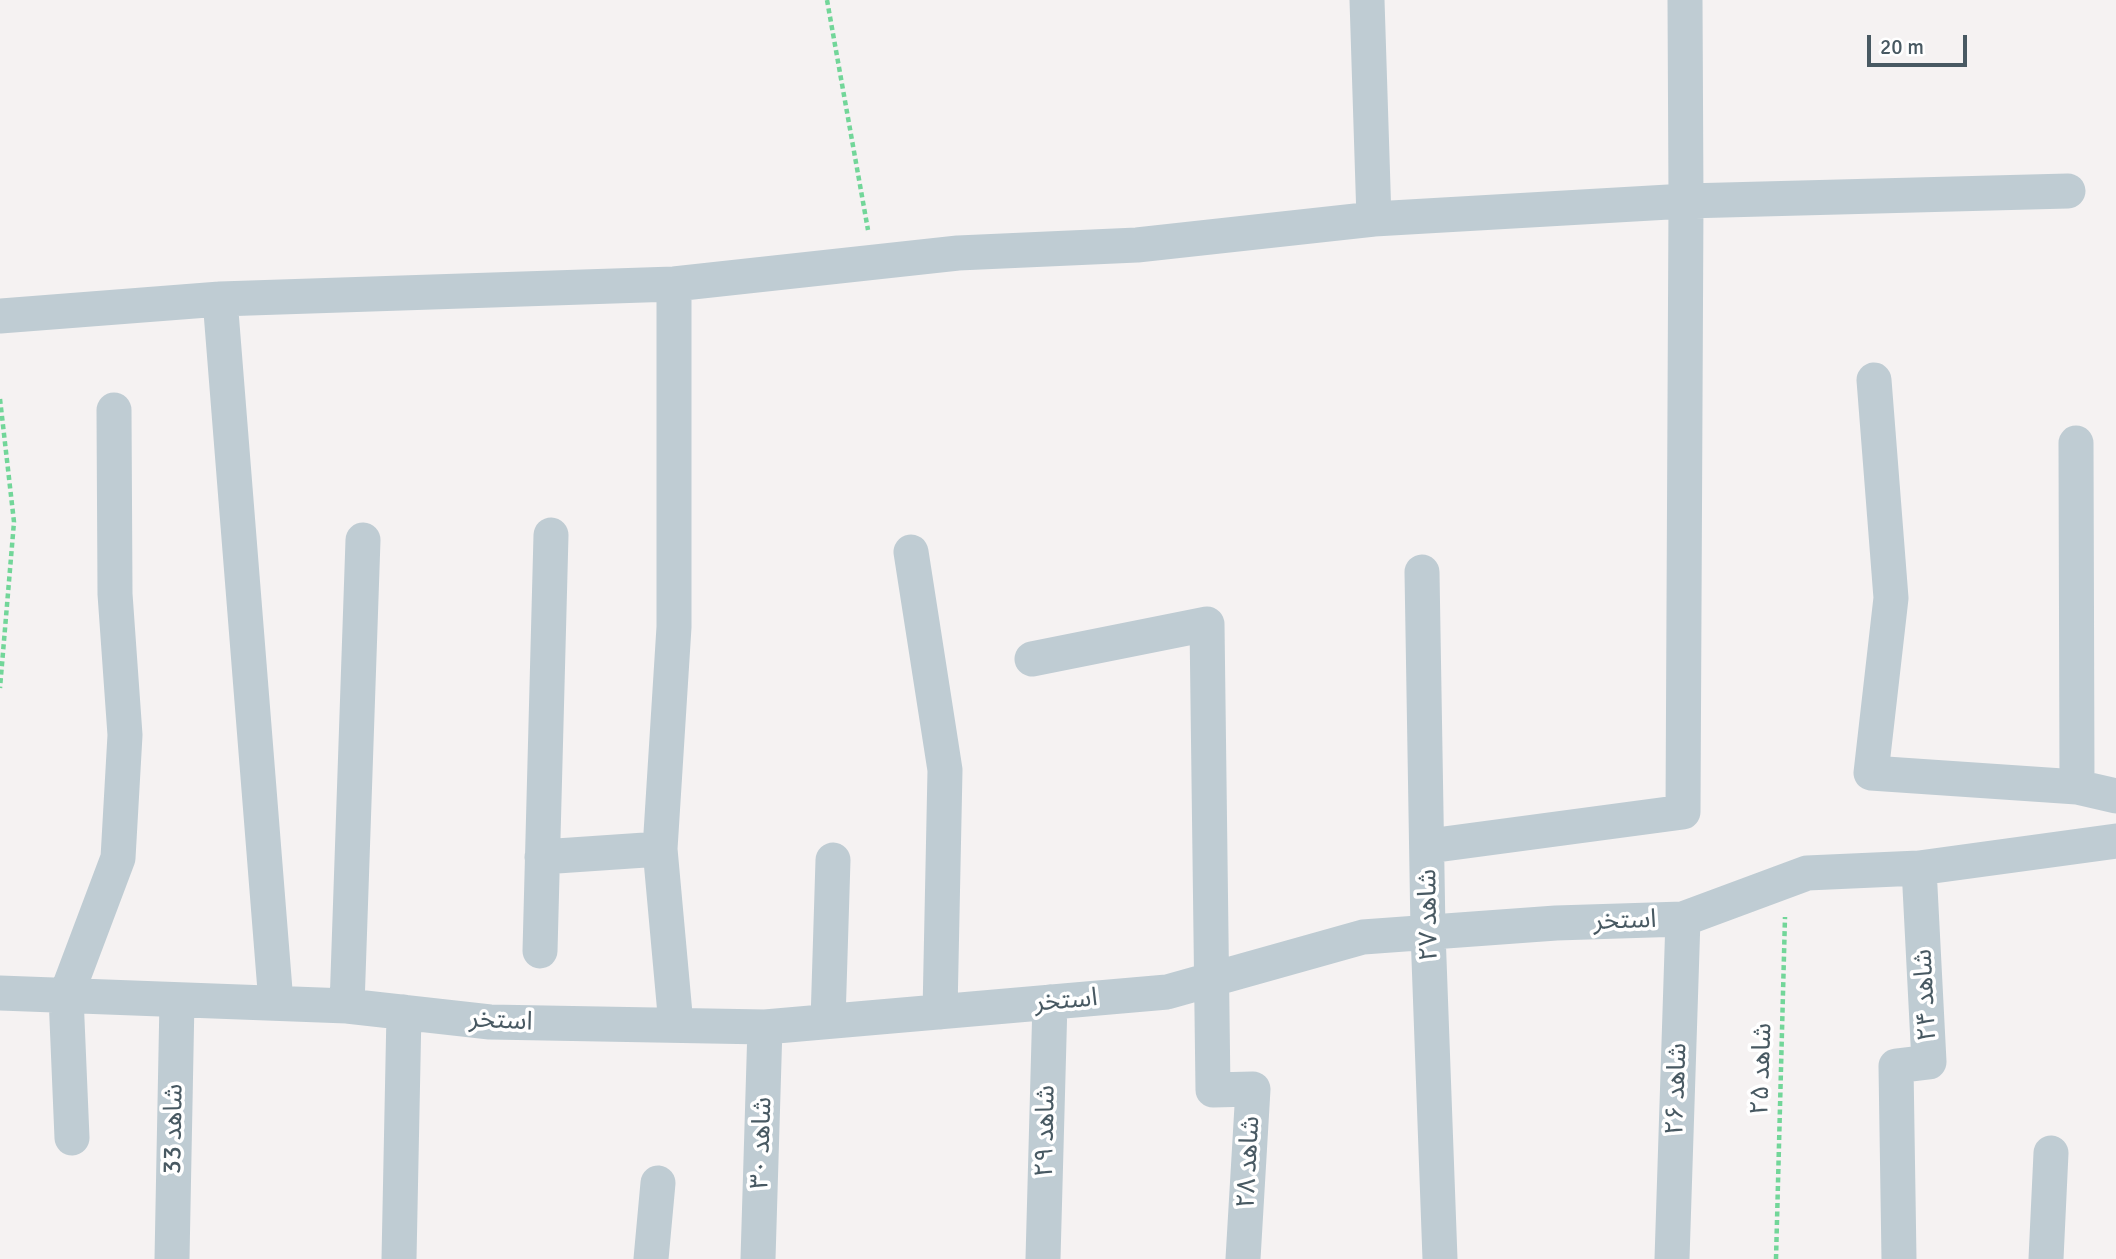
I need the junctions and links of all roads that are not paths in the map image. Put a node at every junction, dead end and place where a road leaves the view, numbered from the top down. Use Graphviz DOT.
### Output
graph roads {
  1 [pos="1367,0"];
  2 [pos="1685,0"];
  3 [pos="2068,191"];
  4 [pos="1686,201"];
  5 [pos="1374,219"];
  6 [pos="674,284"];
  7 [pos="220,299"];
  8 [pos="0,316"];
  9 [pos="1874,380"];
  10 [pos="114,410"];
  11 [pos="2076,443"];
  12 [pos="551,535"];
  13 [pos="363,540"];
  14 [pos="911,552"];
  15 [pos="1422,572"];
  16 [pos="1032,659"];
  17 [pos="2077,787"];
  18 [pos="2116,796"];
  19 [pos="2116,841"];
  20 [pos="1429,846"];
  21 [pos="660,849"];
  22 [pos="542,857"];
  23 [pos="833,860"];
  24 [pos="1919,868"];
  25 [pos="1683,919"];
  26 [pos="1428,932"];
  27 [pos="540,951"];
  28 [pos="1210,980"];
  29 [pos="0,993"];
  30 [pos="66,996"];
  31 [pos="177,999"];
  32 [pos="1050,1002"];
  33 [pos="276,1003"];
  34 [pos="347,1006"];
  35 [pos="404,1012"];
  36 [pos="940,1012"];
  37 [pos="828,1021"];
  38 [pos="676,1025"];
  39 [pos="765,1027"];
  40 [pos="72,1138"];
  41 [pos="2051,1153"];
  42 [pos="658,1183"];
  43 [pos="172,1259"];
  44 [pos="399,1259"];
  45 [pos="651,1259"];
  46 [pos="758,1259"];
  47 [pos="1043,1259"];
  48 [pos="1243,1259"];
  49 [pos="1440,1259"];
  50 [pos="1672,1259"];
  51 [pos="1899,1259"];
  52 [pos="2046,1259"];
  1 -- 5 [label="street"];
  2 -- 4 [label="street"];
  3 -- 4 [label="street"];
  4 -- 5 [label="street"];
  4 -- 20 [label="street"];
  5 -- 6 [label="street"];
  6 -- 7 [label="street"];
  6 -- 21 [label="street"];
  7 -- 8 [label="street"];
  7 -- 33 [label="street"];
  9 -- 17 [label="street"];
  10 -- 30 [label="street"];
  11 -- 17 [label="street"];
  12 -- 22 [label="street"];
  13 -- 34 [label="street"];
  14 -- 36 [label="street"];
  15 -- 20 [label="street, شاهد ۲۷"];
  16 -- 28 [label="street"];
  17 -- 18 [label="street"];
  19 -- 24 [label="street, استخر"];
  20 -- 26 [label="street, شاهد ۲۷"];
  21 -- 22 [label="street"];
  21 -- 38 [label="street"];
  22 -- 27 [label="street"];
  23 -- 37 [label="street"];
  24 -- 25 [label="street, استخر"];
  24 -- 51 [label="street, شاهد ۲۴"];
  25 -- 26 [label="street, استخر"];
  25 -- 50 [label="street, شاهد ۲۶"];
  26 -- 28 [label="street, استخر"];
  26 -- 49 [label="street, شاهد ۲۷"];
  28 -- 32 [label="street, استخر"];
  28 -- 48 [label="street, شاهد ۲۸"];
  29 -- 30 [label="street, استخر"];
  30 -- 31 [label="street, استخر"];
  30 -- 40 [label="street"];
  31 -- 33 [label="street, استخر"];
  31 -- 43 [label="street, شاهد 33"];
  32 -- 36 [label="street, استخر"];
  32 -- 47 [label="street, شاهد ۲۹"];
  33 -- 34 [label="street, استخر"];
  34 -- 35 [label="street, استخر"];
  35 -- 38 [label="street, استخر"];
  35 -- 44 [label="street"];
  36 -- 37 [label="street, استخر"];
  37 -- 39 [label="street, استخر"];
  38 -- 39 [label="street, استخر"];
  39 -- 46 [label="street, شاهد ۳۰"];
  41 -- 52 [label="street"];
  42 -- 45 [label="street"];
}
